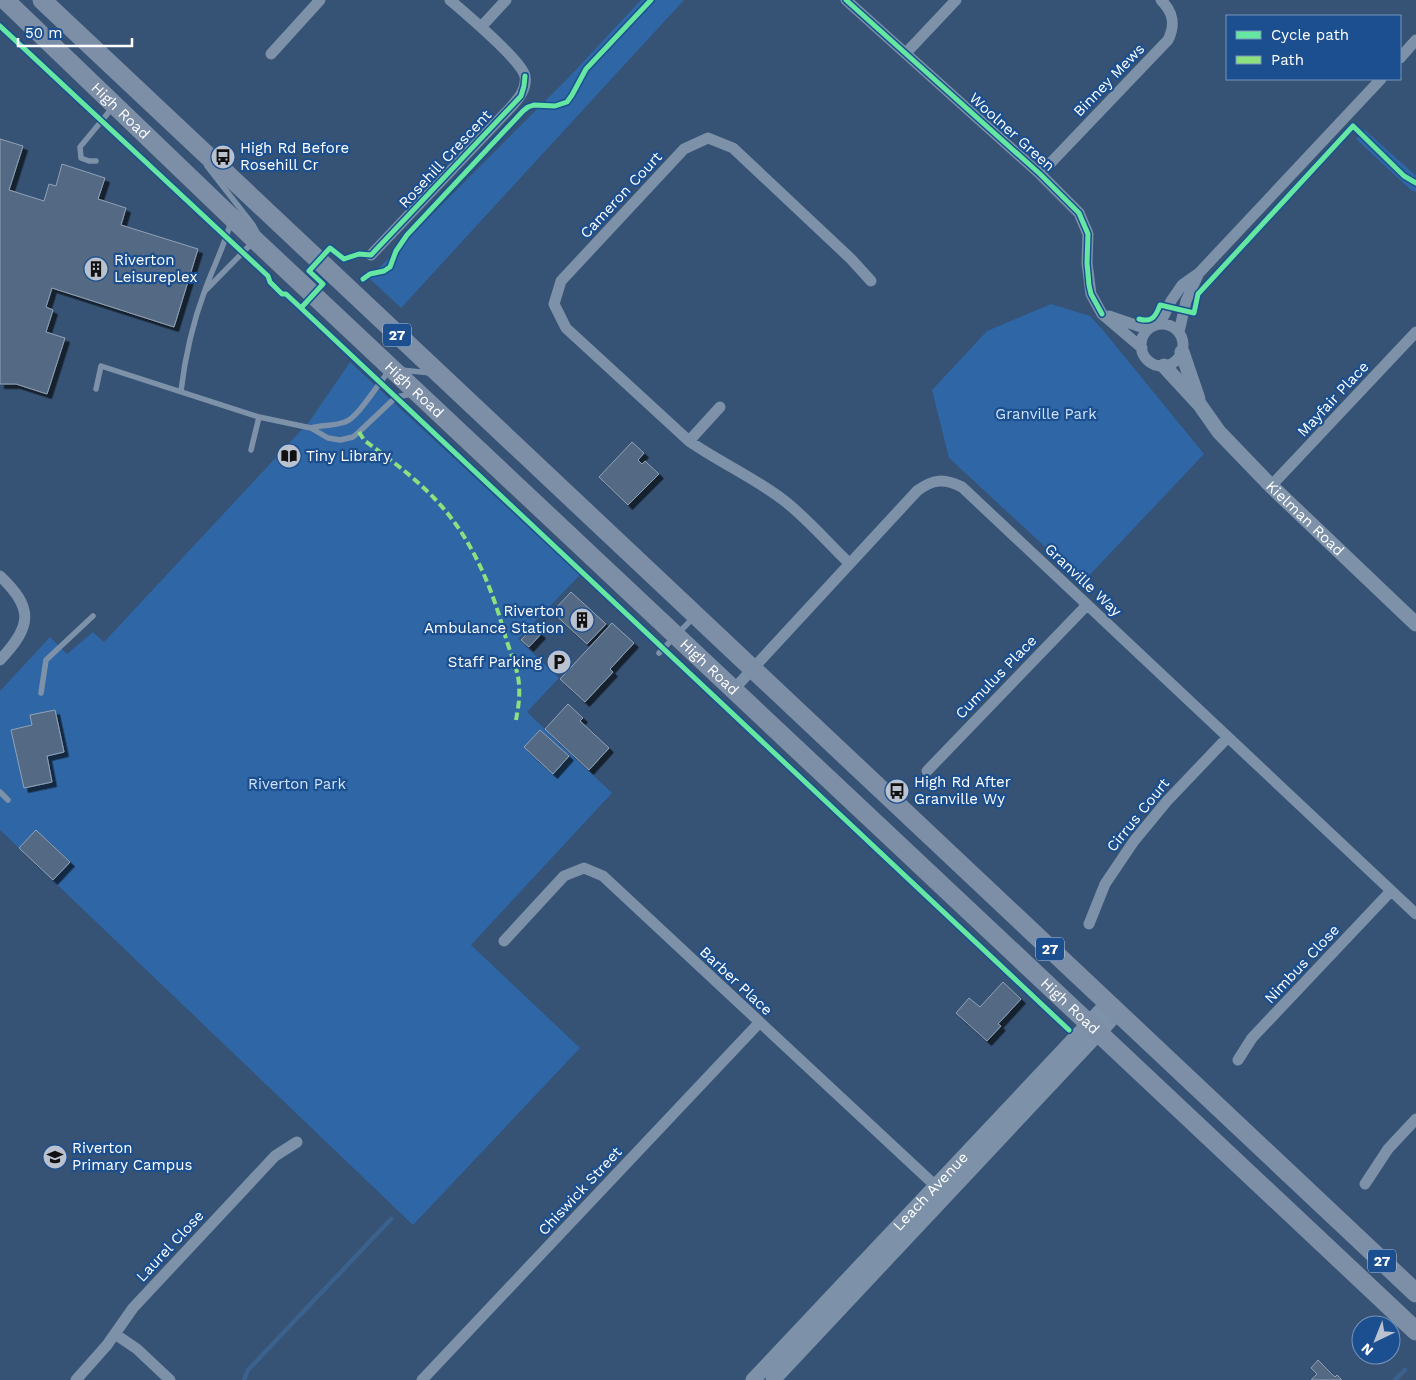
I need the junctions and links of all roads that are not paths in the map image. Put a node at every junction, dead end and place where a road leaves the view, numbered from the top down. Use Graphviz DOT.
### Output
graph roads {
  1 [pos="4,0"];
  2 [pos="42,0"];
  3 [pos="320,0"];
  4 [pos="450,0"];
  5 [pos="506,0"];
  6 [pos="846,0"];
  7 [pos="956,0"];
  8 [pos="1161,0"];
  9 [pos="481,27"];
  10 [pos="1416,40"];
  11 [pos="906,53"];
  12 [pos="271,54"];
  13 [pos="1401,57"];
  14 [pos="1380,80"];
  15 [pos="114,106"];
  16 [pos="175,126"];
  17 [pos="199,157"];
  18 [pos="96,161"];
  19 [pos="205,164"];
  20 [pos="1040,174"];
  21 [pos="232,218"];
  22 [pos="255,240"];
  23 [pos="372,255"];
  24 [pos="1199,273"];
  25 [pos="871,281"];
  26 [pos="205,290"];
  27 [pos="1102,314"];
  28 [pos="1160,324"];
  29 [pos="1148,330"];
  30 [pos="1180,332"];
  31 [pos="1416,332"];
  32 [pos="1142,348"];
  33 [pos="1182,352"];
  34 [pos="1164,366"];
  35 [pos="392,368"];
  36 [pos="438,374"];
  37 [pos="96,390"];
  38 [pos="181,391"];
  39 [pos="419,393"];
  40 [pos="1200,405"];
  41 [pos="720,407"];
  42 [pos="258,417"];
  43 [pos="310,428"];
  44 [pos="689,441"];
  45 [pos="251,450"];
  46 [pos="1271,486"];
  47 [pos="849,563"];
  48 [pos="0,576"];
  49 [pos="1087,604"];
  50 [pos="695,615"];
  51 [pos="93,616"];
  52 [pos="1416,623"];
  53 [pos="676,635"];
  54 [pos="660,653"];
  55 [pos="0,660"];
  56 [pos="752,668"];
  57 [pos="734,689"];
  58 [pos="41,692"];
  59 [pos="1228,737"];
  60 [pos="927,771"];
  61 [pos="0,792"];
  62 [pos="8,800"];
  63 [pos="1391,891"];
  64 [pos="1416,914"];
  65 [pos="1089,924"];
  66 [pos="504,940"];
  67 [pos="1113,1007"];
  68 [pos="759,1023"];
  69 [pos="1094,1027"];
  70 [pos="1238,1060"];
  71 [pos="1416,1119"];
  72 [pos="297,1142"];
  73 [pos="1365,1184"];
  74 [pos="940,1190"];
  75 [pos="1416,1293"];
  76 [pos="1416,1331"];
  77 [pos="116,1334"];
  78 [pos="76,1380"];
  79 [pos="170,1380"];
  80 [pos="422,1380"];
  81 [pos="753,1380"];
  82 [pos="773,1380"];
  1 -- 15 [label="main road, High Road / 27"];
  2 -- 16 [label="main road, High Road / 27"];
  3 -- 12 [label="street"];
  4 -- 9 [label="street, Rosehill Crescent"];
  5 -- 9 [label="street"];
  6 -- 11 [label="street, Woolner Green"];
  7 -- 11 [label="street"];
  8 -- 20 [label="street, Binney Mews"];
  9 -- 23 [label="street, Rosehill Crescent"];
  10 -- 13 [label="street"];
  11 -- 20 [label="street, Woolner Green"];
  14 -- 24 [label="street, Kielman Road"];
  15 -- 18 [label="lane"];
  15 -- 21 [label="main road, High Road / 27"];
  16 -- 17 [label="lane"];
  16 -- 36 [label="main road, High Road / 27"];
  19 -- 22 [label="lane"];
  20 -- 27 [label="street, Woolner Green"];
  21 -- 22 [label="main road, High Road / 27"];
  21 -- 26 [label="lane"];
  22 -- 26 [label="lane"];
  22 -- 35 [label="main road, High Road / 27"];
  24 -- 28 [label="street, Kielman Road"];
  24 -- 30 [label="street, Kielman Road"];
  25 -- 44 [label="street, Cameron Court"];
  26 -- 38 [label="lane"];
  27 -- 29 [label="street"];
  27 -- 32 [label="street, Kielman Road"];
  28 -- 29 [label="street"];
  28 -- 30 [label="street"];
  29 -- 32 [label="street"];
  30 -- 33 [label="street, Kielman Road"];
  31 -- 46 [label="street, Mayfair Place"];
  32 -- 34 [label="street, Kielman Road"];
  33 -- 34 [label="street"];
  33 -- 40 [label="street, Kielman Road"];
  34 -- 40 [label="street, Kielman Road"];
  35 -- 36 [label="lane"];
  35 -- 39 [label="main road, High Road / 27"];
  35 -- 43 [label="lane"];
  36 -- 50 [label="main road, High Road / 27"];
  37 -- 38 [label="lane"];
  38 -- 42 [label="lane"];
  39 -- 43 [label="lane"];
  39 -- 53 [label="main road, High Road / 27"];
  40 -- 46 [label="street, Kielman Road"];
  41 -- 44 [label="street"];
  42 -- 43 [label="lane"];
  42 -- 45 [label="lane"];
  44 -- 47 [label="street, Cameron Court"];
  46 -- 52 [label="street, Kielman Road"];
  47 -- 49 [label="street, Granville Way"];
  47 -- 56 [label="street, Granville Way"];
  48 -- 55 [label="street"];
  49 -- 59 [label="street, Granville Way"];
  49 -- 60 [label="street, Cumulus Place"];
  50 -- 53 [label="lane"];
  50 -- 56 [label="main road, High Road / 27"];
  51 -- 58 [label="lane"];
  53 -- 54 [label="lane"];
  53 -- 57 [label="main road, High Road / 27"];
  56 -- 57 [label="street, Granville Way"];
  56 -- 67 [label="main road, High Road / 27"];
  57 -- 69 [label="main road, High Road / 27"];
  59 -- 63 [label="street, Granville Way"];
  59 -- 65 [label="street, Cirrus Court"];
  61 -- 62 [label="lane"];
  63 -- 64 [label="street, Granville Way"];
  63 -- 70 [label="street, Nimbus Close"];
  66 -- 68 [label="street, Barber Place"];
  67 -- 69 [label="street, Leach Avenue"];
  67 -- 75 [label="main road, High Road / 27"];
  68 -- 74 [label="street, Barber Place"];
  68 -- 80 [label="street, Chiswick Street"];
  69 -- 74 [label="street, Leach Avenue"];
  69 -- 76 [label="main road, High Road / 27"];
  71 -- 73 [label="street"];
  72 -- 77 [label="street, Laurel Close"];
  74 -- 81 [label="street, Leach Avenue"];
  74 -- 82 [label="street, Leach Avenue"];
  77 -- 78 [label="street, Laurel Close"];
  77 -- 79 [label="street"];
}
